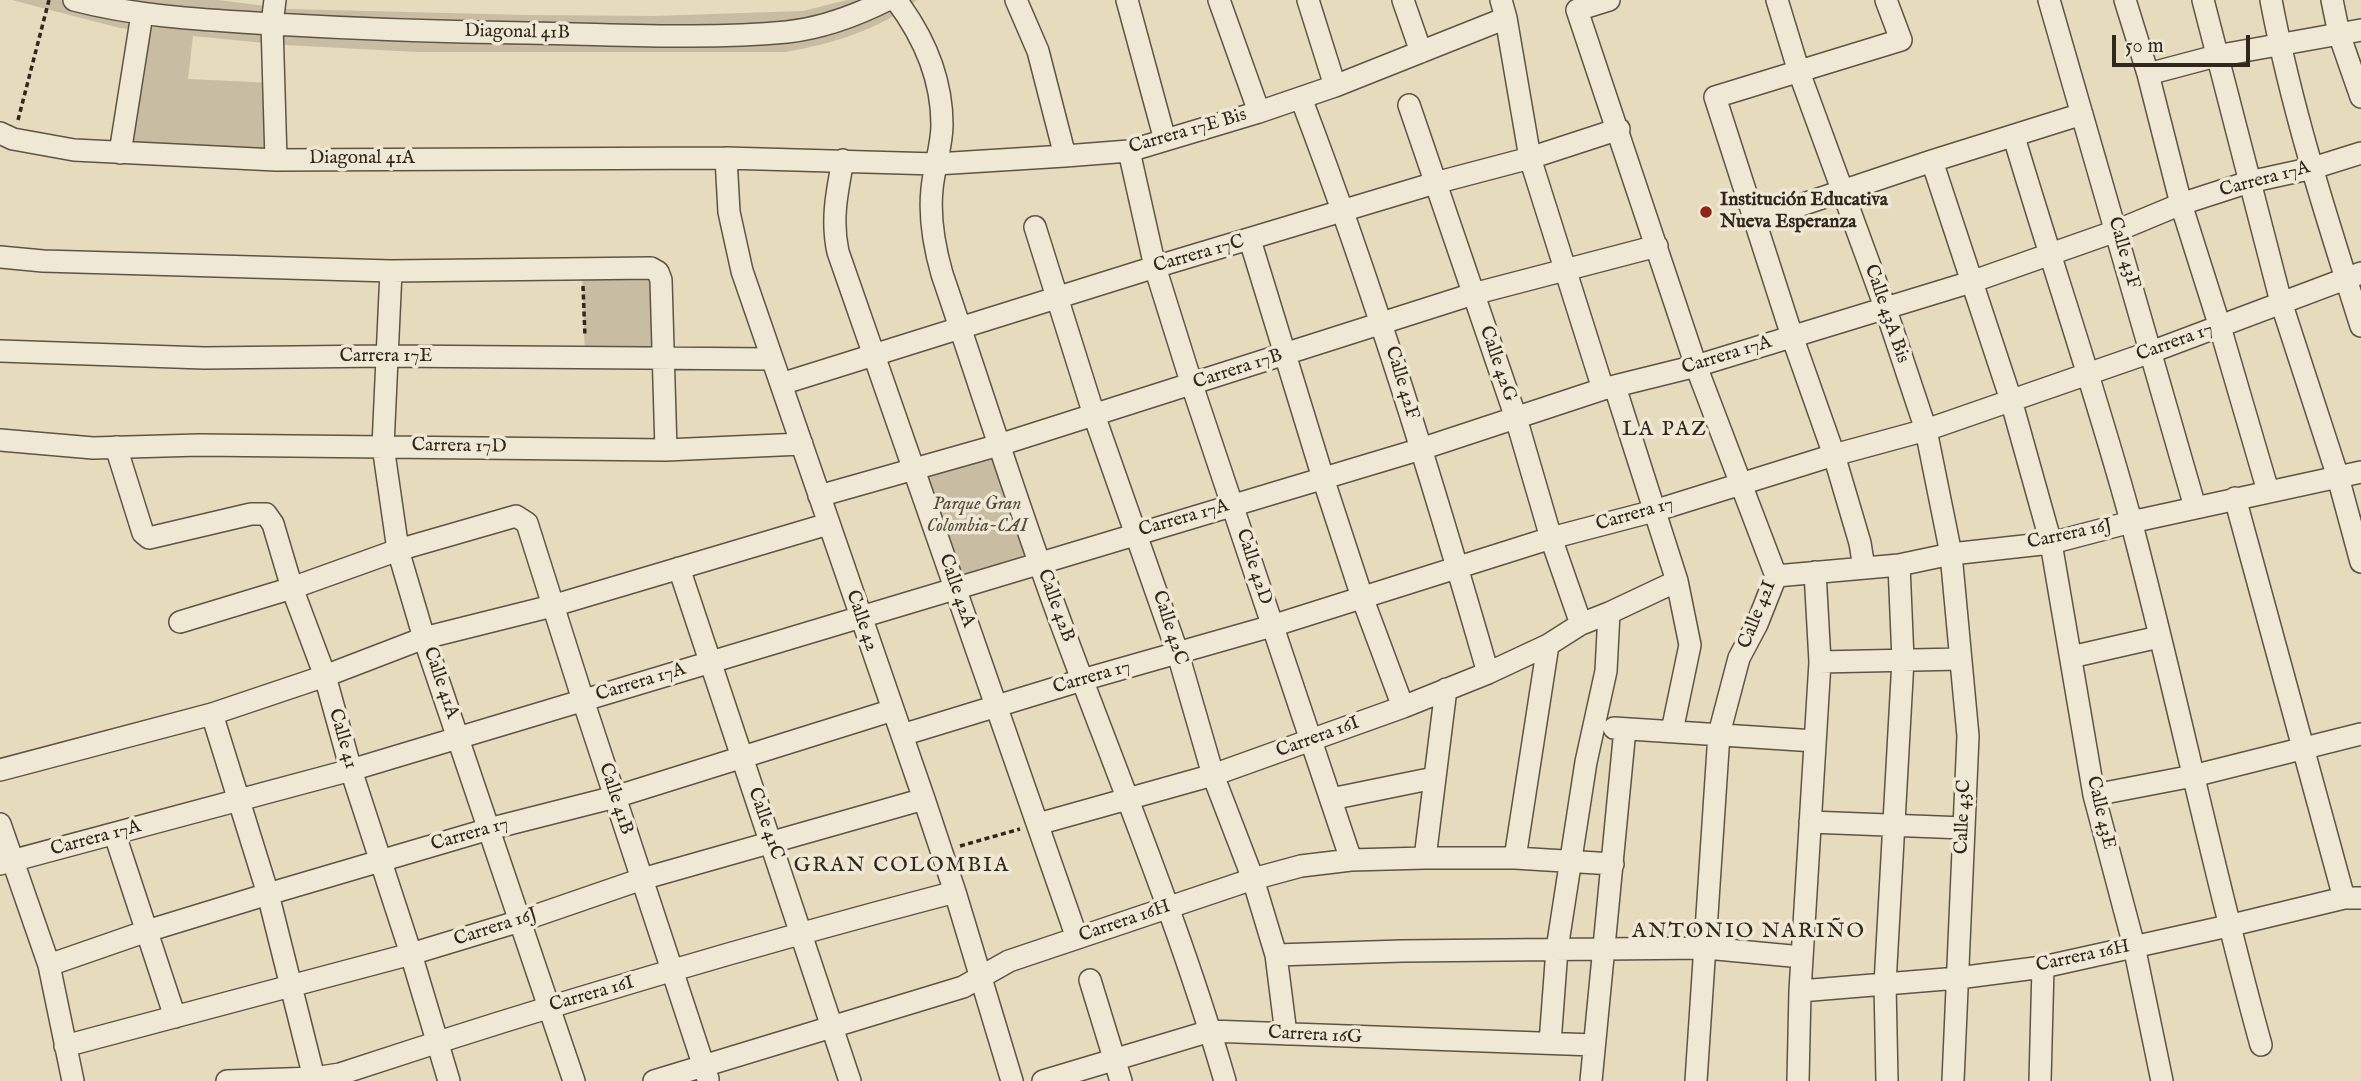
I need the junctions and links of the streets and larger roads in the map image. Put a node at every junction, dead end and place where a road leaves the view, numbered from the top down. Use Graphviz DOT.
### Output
graph roads {
  1 [pos="74,0"];
  2 [pos="275,0"];
  3 [pos="887,0"];
  4 [pos="896,0"];
  5 [pos="1016,0"];
  6 [pos="1128,0"];
  7 [pos="1219,0"];
  8 [pos="1308,0"];
  9 [pos="1403,0"];
  10 [pos="1609,0"];
  11 [pos="1777,0"];
  12 [pos="1886,0"];
  13 [pos="2049,0"];
  14 [pos="2125,0"];
  15 [pos="2203,0"];
  16 [pos="2271,0"];
  17 [pos="2332,0"];
  18 [pos="1504,9"];
  19 [pos="142,14"];
  20 [pos="272,24"];
  21 [pos="2361,30"];
  22 [pos="2339,34"];
  23 [pos="2280,46"];
  24 [pos="1421,52"];
  25 [pos="2216,56"];
  26 [pos="1800,72"];
  27 [pos="2148,74"];
  28 [pos="1335,86"];
  29 [pos="2361,97"];
  30 [pos="1301,98"];
  31 [pos="1409,105"];
  32 [pos="1259,112"];
  33 [pos="2082,114"];
  34 [pos="1619,129"];
  35 [pos="6,136"];
  36 [pos="2014,136"];
  37 [pos="1165,140"];
  38 [pos="1129,150"];
  39 [pos="120,153"];
  40 [pos="2361,153"];
  41 [pos="1065,156"];
  42 [pos="726,158"];
  43 [pos="1530,158"];
  44 [pos="276,160"];
  45 [pos="843,160"];
  46 [pos="1932,161"];
  47 [pos="936,164"];
  48 [pos="2313,168"];
  49 [pos="2249,182"];
  50 [pos="1435,183"];
  51 [pos="1843,191"];
  52 [pos="2181,204"];
  53 [pos="1344,212"];
  54 [pos="1756,220"];
  55 [pos="1035,227"];
  56 [pos="2116,231"];
  57 [pos="1250,240"];
  58 [pos="1657,246"];
  59 [pos="2048,254"];
  60 [pos="0,257"];
  61 [pos="1155,267"];
  62 [pos="1564,270"];
  63 [pos="391,271"];
  64 [pos="2353,275"];
  65 [pos="1971,282"];
  66 [pos="1474,294"];
  67 [pos="1056,299"];
  68 [pos="2281,302"];
  69 [pos="1885,307"];
  70 [pos="1382,323"];
  71 [pos="2361,326"];
  72 [pos="2220,327"];
  73 [pos="961,329"];
  74 [pos="1792,336"];
  75 [pos="0,351"];
  76 [pos="2151,352"];
  77 [pos="1285,354"];
  78 [pos="386,356"];
  79 [pos="874,356"];
  80 [pos="665,359"];
  81 [pos="771,359"];
  82 [pos="1696,366"];
  83 [pos="2088,375"];
  84 [pos="781,384"];
  85 [pos="1192,385"];
  86 [pos="1609,388"];
  87 [pos="2011,400"];
  88 [pos="1094,415"];
  89 [pos="1516,418"];
  90 [pos="1926,430"];
  91 [pos="0,440"];
  92 [pos="802,444"];
  93 [pos="999,445"];
  94 [pos="383,446"];
  95 [pos="116,447"];
  96 [pos="1421,449"];
  97 [pos="666,450"];
  98 [pos="1834,455"];
  99 [pos="915,470"];
  100 [pos="2361,472"];
  101 [pos="2338,477"];
  102 [pos="1323,478"];
  103 [pos="1740,484"];
  104 [pos="2268,491"];
  105 [pos="819,496"];
  106 [pos="2235,498"];
  107 [pos="1233,505"];
  108 [pos="2194,507"];
  109 [pos="1654,510"];
  110 [pos="2131,522"];
  111 [pos="828,524"];
  112 [pos="1137,533"];
  113 [pos="1551,538"];
  114 [pos="2051,542"];
  115 [pos="398,550"];
  116 [pos="1951,554"];
  117 [pos="2361,562"];
  118 [pos="1039,563"];
  119 [pos="1899,565"];
  120 [pos="1458,567"];
  121 [pos="679,568"];
  122 [pos="1864,568"];
  123 [pos="1815,572"];
  124 [pos="1776,576"];
  125 [pos="1678,581"];
  126 [pos="292,588"];
  127 [pos="955,588"];
  128 [pos="1362,597"];
  129 [pos="552,606"];
  130 [pos="1609,613"];
  131 [pos="860,616"];
  132 [pos="180,622"];
  133 [pos="1581,624"];
  134 [pos="1272,626"];
  135 [pos="2159,637"];
  136 [pos="424,638"];
  137 [pos="1548,645"];
  138 [pos="1178,654"];
  139 [pos="2071,657"];
  140 [pos="1960,659"];
  141 [pos="1903,660"];
  142 [pos="712,661"];
  143 [pos="1820,662"];
  144 [pos="1488,673"];
  145 [pos="325,677"];
  146 [pos="1082,680"];
  147 [pos="1446,689"];
  148 [pos="583,700"];
  149 [pos="996,705"];
  150 [pos="1403,707"];
  151 [pos="893,710"];
  152 [pos="212,714"];
  153 [pos="1594,727"];
  154 [pos="1625,729"];
  155 [pos="1672,731"];
  156 [pos="1720,734"];
  157 [pos="2361,734"];
  158 [pos="902,735"];
  159 [pos="458,738"];
  160 [pos="1310,741"];
  161 [pos="1815,741"];
  162 [pos="2305,749"];
  163 [pos="741,756"];
  164 [pos="0,770"];
  165 [pos="351,770"];
  166 [pos="1213,775"];
  167 [pos="2193,776"];
  168 [pos="1434,778"];
  169 [pos="2094,795"];
  170 [pos="615,797"];
  171 [pos="924,799"];
  172 [pos="1331,799"];
  173 [pos="239,800"];
  174 [pos="1128,800"];
  175 [pos="1810,822"];
  176 [pos="0,824"];
  177 [pos="1038,824"];
  178 [pos="1896,825"];
  179 [pos="1964,828"];
  180 [pos="489,829"];
  181 [pos="115,835"];
  182 [pos="771,841"];
  183 [pos="1425,858"];
  184 [pos="1515,858"];
  185 [pos="1351,860"];
  186 [pos="379,861"];
  187 [pos="1569,861"];
  188 [pos="7,863"];
  189 [pos="1613,864"];
  190 [pos="642,879"];
  191 [pos="1253,879"];
  192 [pos="955,892"];
  193 [pos="268,894"];
  194 [pos="2352,898"];
  195 [pos="1168,907"];
  196 [pos="520,921"];
  197 [pos="2228,926"];
  198 [pos="147,931"];
  199 [pos="800,932"];
  200 [pos="1077,938"];
  201 [pos="2134,946"];
  202 [pos="1603,948"];
  203 [pos="1706,948"];
  204 [pos="1557,949"];
  205 [pos="411,954"];
  206 [pos="1276,955"];
  207 [pos="1802,957"];
  208 [pos="49,965"];
  209 [pos="2043,967"];
  210 [pos="672,971"];
  211 [pos="982,978"];
  212 [pos="1958,978"];
  213 [pos="1090,980"];
  214 [pos="1885,984"];
  215 [pos="291,988"];
  216 [pos="1800,991"];
  217 [pos="549,1007"];
  218 [pos="175,1017"];
  219 [pos="832,1026"];
  220 [pos="1210,1031"];
  221 [pos="1286,1034"];
  222 [pos="436,1042"];
  223 [pos="1550,1043"];
  224 [pos="1594,1045"];
  225 [pos="2261,1045"];
  226 [pos="65,1046"];
  227 [pos="1114,1058"];
  228 [pos="706,1074"];
  229 [pos="314,1078"];
  230 [pos="1006,1080"];
  231 [pos="74,1081"];
  232 [pos="227,1081"];
  233 [pos="449,1081"];
  234 [pos="574,1081"];
  235 [pos="654,1081"];
  236 [pos="850,1081"];
  237 [pos="1043,1081"];
  238 [pos="1121,1081"];
  239 [pos="1225,1081"];
  240 [pos="1591,1081"];
  241 [pos="1696,1081"];
  242 [pos="1798,1081"];
  243 [pos="1887,1081"];
  244 [pos="1952,1081"];
  245 [pos="2040,1081"];
  246 [pos="2162,1081"];
  1 -- 19 [label="street"];
  2 -- 20 [label="street"];
  3 -- 20 [label="street, Diagonal 41B"];
  4 -- 47 [label="street"];
  5 -- 41 [label="street"];
  6 -- 37 [label="street"];
  7 -- 32 [label="street"];
  8 -- 28 [label="street"];
  9 -- 24 [label="street"];
  10 -- 34 [label="street, Calle 42I"];
  11 -- 26 [label="street, Calle 43A Bis"];
  12 -- 26 [label="street"];
  13 -- 33 [label="street, Calle 43F"];
  14 -- 27 [label="street"];
  15 -- 25 [label="street"];
  16 -- 23 [label="street"];
  17 -- 22 [label="street"];
  18 -- 24 [label="street, Carrera 17E Bis"];
  18 -- 43 [label="street"];
  19 -- 20 [label="street, Diagonal 41B"];
  19 -- 39 [label="street"];
  20 -- 44 [label="street"];
  21 -- 22 [label="street"];
  22 -- 23 [label="street"];
  22 -- 29 [label="street"];
  23 -- 25 [label="street"];
  23 -- 48 [label="street"];
  24 -- 28 [label="street, Carrera 17E Bis"];
  25 -- 27 [label="street"];
  25 -- 49 [label="street"];
  26 -- 51 [label="street, Calle 43A Bis"];
  26 -- 54 [label="street"];
  27 -- 52 [label="street"];
  28 -- 30 [label="street, Carrera 17E Bis"];
  30 -- 32 [label="street, Carrera 17E Bis"];
  30 -- 53 [label="street, Calle 42F"];
  31 -- 50 [label="street, Calle 42G"];
  32 -- 37 [label="street, Carrera 17E Bis"];
  33 -- 36 [label="street"];
  33 -- 56 [label="street, Calle 43F"];
  34 -- 43 [label="street, Carrera 17C"];
  34 -- 58 [label="street, Calle 42I"];
  35 -- 39 [label="street, Diagonal 41A"];
  36 -- 46 [label="street"];
  36 -- 59 [label="street"];
  37 -- 38 [label="street, Carrera 17E Bis"];
  38 -- 41 [label="street, Carrera 17E Bis"];
  38 -- 61 [label="street, Calle 42D"];
  39 -- 44 [label="street, Diagonal 41A"];
  40 -- 48 [label="street, Carrera 17A"];
  41 -- 47 [label="street, Carrera 17E Bis"];
  42 -- 44 [label="street, Diagonal 41A"];
  42 -- 45 [label="street, Carrera 17E Bis"];
  42 -- 81 [label="street, Calle 42"];
  43 -- 50 [label="street, Carrera 17C"];
  43 -- 62 [label="street"];
  45 -- 47 [label="street, Carrera 17E Bis"];
  45 -- 79 [label="street, Calle 42A"];
  46 -- 51 [label="street"];
  46 -- 65 [label="street, Calle 43E"];
  47 -- 73 [label="street, Calle 42B"];
  48 -- 49 [label="street, Carrera 17A"];
  48 -- 64 [label="street"];
  49 -- 52 [label="street, Carrera 17A"];
  49 -- 68 [label="street"];
  50 -- 53 [label="street, Carrera 17C"];
  50 -- 66 [label="street, Calle 42G"];
  51 -- 54 [label="street"];
  51 -- 69 [label="street, Calle 43A Bis"];
  52 -- 56 [label="street, Carrera 17A"];
  52 -- 72 [label="street"];
  53 -- 57 [label="street, Carrera 17C"];
  53 -- 70 [label="street, Calle 42F"];
  54 -- 74 [label="street"];
  55 -- 67 [label="street, Calle 42C"];
  56 -- 59 [label="street, Carrera 17A"];
  56 -- 76 [label="street, Calle 43F"];
  57 -- 61 [label="street, Carrera 17C"];
  57 -- 77 [label="street"];
  58 -- 62 [label="street, Carrera 17B"];
  58 -- 82 [label="street, Calle 42I"];
  59 -- 65 [label="street, Carrera 17A"];
  59 -- 83 [label="street"];
  60 -- 63 [label="street"];
  61 -- 67 [label="street, Carrera 17C"];
  61 -- 85 [label="street, Calle 42D"];
  62 -- 66 [label="street, Carrera 17B"];
  62 -- 86 [label="street"];
  63 -- 78 [label="street, Calle 41A"];
  63 -- 80 [label="street"];
  64 -- 68 [label="street, Carrera 17"];
  64 -- 71 [label="street"];
  65 -- 69 [label="street, Carrera 17A"];
  65 -- 87 [label="street, Calle 43E"];
  66 -- 70 [label="street, Carrera 17B"];
  66 -- 89 [label="street, Calle 42G"];
  67 -- 73 [label="street, Carrera 17C"];
  67 -- 88 [label="street, Calle 42C"];
  68 -- 72 [label="street, Carrera 17"];
  68 -- 101 [label="street"];
  69 -- 74 [label="street, Carrera 17A"];
  69 -- 90 [label="street, Calle 43A Bis"];
  70 -- 77 [label="street, Carrera 17B"];
  70 -- 96 [label="street, Calle 42F"];
  72 -- 76 [label="street, Carrera 17"];
  72 -- 104 [label="street"];
  73 -- 79 [label="street, Carrera 17C"];
  73 -- 93 [label="street, Calle 42B"];
  74 -- 82 [label="street, Carrera 17A"];
  74 -- 98 [label="street"];
  75 -- 78 [label="street, Carrera 17E"];
  76 -- 83 [label="street, Carrera 17"];
  76 -- 108 [label="street, Calle 43F"];
  77 -- 85 [label="street, Carrera 17B"];
  77 -- 102 [label="street"];
  78 -- 80 [label="street, Carrera 17E"];
  78 -- 94 [label="street, Calle 41A"];
  79 -- 84 [label="street, Carrera 17C"];
  79 -- 99 [label="street, Calle 42A"];
  80 -- 81 [label="street, Carrera 17E"];
  80 -- 97 [label="street"];
  81 -- 84 [label="street, Calle 42"];
  82 -- 86 [label="street, Carrera 17A"];
  82 -- 103 [label="street, Calle 42I"];
  83 -- 87 [label="street, Carrera 17"];
  83 -- 110 [label="street"];
  84 -- 92 [label="street, Calle 42"];
  85 -- 88 [label="street, Carrera 17B"];
  85 -- 107 [label="street, Calle 42D"];
  86 -- 89 [label="street, Carrera 17A"];
  86 -- 109 [label="street"];
  87 -- 90 [label="street, Carrera 17"];
  87 -- 114 [label="street, Calle 43E"];
  88 -- 93 [label="street, Carrera 17B"];
  88 -- 112 [label="street, Calle 42C"];
  89 -- 96 [label="street, Carrera 17A"];
  89 -- 113 [label="street, Calle 42G"];
  90 -- 98 [label="street, Carrera 17"];
  90 -- 116 [label="street, Calle 43A Bis"];
  91 -- 95 [label="street, Carrera 17D"];
  92 -- 97 [label="street, Carrera 17D"];
  92 -- 105 [label="street, Calle 42"];
  93 -- 99 [label="street, Carrera 17B"];
  93 -- 118 [label="street, Calle 42B"];
  94 -- 95 [label="street, Carrera 17D"];
  94 -- 97 [label="street, Carrera 17D"];
  94 -- 115 [label="street, Calle 41A"];
  95 -- 126 [label="street, Calle 41"];
  96 -- 102 [label="street, Carrera 17A"];
  96 -- 120 [label="street, Calle 42F"];
  98 -- 103 [label="street, Carrera 17"];
  98 -- 122 [label="street"];
  99 -- 105 [label="street, Carrera 17B"];
  99 -- 127 [label="street, Calle 42A"];
  100 -- 101 [label="street, Carrera 16J"];
  101 -- 104 [label="street, Carrera 16J"];
  101 -- 117 [label="street"];
  102 -- 107 [label="street, Carrera 17A"];
  102 -- 128 [label="street"];
  103 -- 109 [label="street, Carrera 17"];
  103 -- 124 [label="street, Calle 42I"];
  104 -- 106 [label="street, Carrera 16J"];
  105 -- 111 [label="street, Calle 42"];
  106 -- 108 [label="street, Carrera 16J"];
  106 -- 162 [label="street"];
  107 -- 112 [label="street, Carrera 17A"];
  107 -- 134 [label="street, Calle 42D"];
  108 -- 110 [label="street, Carrera 16J"];
  109 -- 113 [label="street, Carrera 17"];
  109 -- 125 [label="street"];
  110 -- 114 [label="street, Carrera 16J"];
  110 -- 135 [label="street"];
  111 -- 121 [label="street"];
  111 -- 131 [label="street, Calle 42"];
  112 -- 118 [label="street, Carrera 17A"];
  112 -- 138 [label="street, Calle 42C"];
  113 -- 120 [label="street, Carrera 17"];
  113 -- 133 [label="street, Calle 42G"];
  114 -- 116 [label="street, Carrera 16J"];
  114 -- 139 [label="street, Calle 43E"];
  115 -- 126 [label="street"];
  115 -- 129 [label="street, Calle 41B"];
  115 -- 136 [label="street, Calle 41A"];
  116 -- 119 [label="street, Carrera 16J"];
  116 -- 140 [label="street, Calle 43C"];
  118 -- 127 [label="street, Carrera 17A"];
  118 -- 146 [label="street, Calle 42B"];
  119 -- 122 [label="street, Carrera 16J"];
  119 -- 141 [label="street"];
  120 -- 128 [label="street, Carrera 17"];
  120 -- 144 [label="street, Calle 42F"];
  121 -- 129 [label="street"];
  121 -- 142 [label="street, Calle 41C"];
  122 -- 123 [label="street, Carrera 16J"];
  123 -- 124 [label="street, Carrera 16J"];
  123 -- 143 [label="street"];
  124 -- 156 [label="street, Calle 42I"];
  125 -- 130 [label="street, Carrera 16I"];
  125 -- 155 [label="street"];
  126 -- 132 [label="street"];
  126 -- 145 [label="street, Calle 41"];
  127 -- 131 [label="street, Carrera 17A"];
  127 -- 149 [label="street, Calle 42A"];
  128 -- 134 [label="street, Carrera 17"];
  128 -- 150 [label="street"];
  129 -- 136 [label="street"];
  129 -- 148 [label="street, Calle 41B"];
  130 -- 133 [label="street, Carrera 16I"];
  130 -- 153 [label="street"];
  131 -- 142 [label="street, Carrera 17A"];
  131 -- 151 [label="street, Calle 42"];
  133 -- 137 [label="street, Carrera 16I"];
  134 -- 138 [label="street, Carrera 17"];
  134 -- 160 [label="street, Calle 42D"];
  135 -- 139 [label="street"];
  135 -- 167 [label="street"];
  136 -- 145 [label="street"];
  136 -- 159 [label="street, Calle 41A"];
  137 -- 144 [label="street, Carrera 16I"];
  137 -- 184 [label="street"];
  138 -- 146 [label="street, Carrera 17"];
  138 -- 166 [label="street, Calle 42C"];
  139 -- 169 [label="street, Calle 43E"];
  140 -- 141 [label="street"];
  140 -- 179 [label="street, Calle 43C"];
  141 -- 143 [label="street"];
  141 -- 178 [label="street"];
  142 -- 148 [label="street, Carrera 17A"];
  142 -- 163 [label="street, Calle 41C"];
  143 -- 161 [label="street"];
  144 -- 147 [label="street, Carrera 16I"];
  145 -- 152 [label="street"];
  145 -- 165 [label="street, Calle 41"];
  146 -- 149 [label="street, Carrera 17"];
  146 -- 174 [label="street, Calle 42B"];
  147 -- 150 [label="street, Carrera 16I"];
  147 -- 168 [label="street"];
  148 -- 159 [label="street, Carrera 17A"];
  148 -- 170 [label="street, Calle 41B"];
  149 -- 158 [label="street, Carrera 17"];
  149 -- 177 [label="street, Calle 42A"];
  150 -- 160 [label="street, Carrera 16I"];
  151 -- 158 [label="street, Calle 42"];
  151 -- 163 [label="street, Carrera 17"];
  152 -- 164 [label="street"];
  152 -- 173 [label="street"];
  153 -- 154 [label="street"];
  153 -- 187 [label="street"];
  154 -- 155 [label="street"];
  154 -- 189 [label="street"];
  155 -- 156 [label="street"];
  156 -- 161 [label="street"];
  156 -- 203 [label="street, Calle 42I"];
  157 -- 162 [label="street"];
  158 -- 171 [label="street, Calle 42"];
  159 -- 165 [label="street, Carrera 17A"];
  159 -- 180 [label="street, Calle 41A"];
  160 -- 166 [label="street, Carrera 16I"];
  160 -- 172 [label="street, Calle 42D"];
  161 -- 175 [label="street"];
  162 -- 167 [label="street"];
  162 -- 194 [label="street"];
  163 -- 170 [label="street, Carrera 17"];
  163 -- 182 [label="street, Calle 41C"];
  165 -- 173 [label="street, Carrera 17A"];
  165 -- 186 [label="street, Calle 41"];
  166 -- 174 [label="street, Carrera 16I"];
  166 -- 191 [label="street, Calle 42C"];
  167 -- 169 [label="street"];
  167 -- 197 [label="street"];
  168 -- 172 [label="street"];
  168 -- 183 [label="street"];
  169 -- 201 [label="street, Calle 43E"];
  170 -- 180 [label="street, Carrera 17"];
  170 -- 190 [label="street, Calle 41B"];
  171 -- 182 [label="street, Carrera 16J"];
  171 -- 192 [label="street, Calle 42"];
  172 -- 185 [label="street, Calle 42D"];
  173 -- 181 [label="street, Carrera 17A"];
  173 -- 193 [label="street"];
  174 -- 177 [label="street, Carrera 16I"];
  174 -- 195 [label="street, Calle 42B"];
  175 -- 178 [label="street"];
  175 -- 207 [label="street"];
  176 -- 188 [label="street"];
  177 -- 200 [label="street, Calle 42A"];
  178 -- 179 [label="street"];
  178 -- 214 [label="street"];
  179 -- 212 [label="street, Calle 43C"];
  180 -- 186 [label="street, Carrera 17"];
  180 -- 196 [label="street, Calle 41A"];
  181 -- 188 [label="street, Carrera 17A"];
  181 -- 198 [label="street"];
  182 -- 190 [label="street, Carrera 16J"];
  182 -- 199 [label="street, Calle 41C"];
  183 -- 184 [label="street, Carrera 16H"];
  183 -- 185 [label="street, Carrera 16H"];
  184 -- 187 [label="street, Carrera 16H"];
  185 -- 191 [label="street, Carrera 16H"];
  186 -- 193 [label="street, Carrera 17"];
  186 -- 205 [label="street, Calle 41"];
  187 -- 189 [label="street, Carrera 16H"];
  187 -- 204 [label="street"];
  188 -- 208 [label="street"];
  189 -- 202 [label="street"];
  190 -- 196 [label="street, Carrera 16J"];
  190 -- 210 [label="street, Calle 41B"];
  191 -- 195 [label="street, Carrera 16H"];
  191 -- 206 [label="street, Calle 42C"];
  192 -- 199 [label="street, Carrera 16I"];
  192 -- 211 [label="street, Calle 42"];
  193 -- 198 [label="street, Carrera 17"];
  193 -- 215 [label="street"];
  194 -- 197 [label="street, Carrera 16H"];
  195 -- 200 [label="street, Carrera 16H"];
  195 -- 220 [label="street, Calle 42B"];
  196 -- 205 [label="street, Carrera 16J"];
  196 -- 217 [label="street, Calle 41A"];
  197 -- 201 [label="street, Carrera 16H"];
  197 -- 225 [label="street"];
  198 -- 208 [label="street, Carrera 17"];
  198 -- 218 [label="street"];
  199 -- 210 [label="street, Carrera 16I"];
  199 -- 219 [label="street, Calle 41C"];
  200 -- 211 [label="street, Carrera 16H"];
  201 -- 209 [label="street, Carrera 16H"];
  201 -- 246 [label="street, Calle 43E"];
  202 -- 203 [label="street"];
  202 -- 204 [label="street"];
  202 -- 224 [label="street"];
  203 -- 207 [label="street"];
  203 -- 241 [label="street, Calle 42I"];
  204 -- 206 [label="street"];
  204 -- 223 [label="street"];
  205 -- 215 [label="street, Carrera 16J"];
  205 -- 222 [label="street, Calle 41"];
  206 -- 221 [label="street, Calle 42C"];
  207 -- 216 [label="street"];
  208 -- 226 [label="street"];
  209 -- 212 [label="street, Carrera 16H"];
  209 -- 245 [label="street"];
  210 -- 217 [label="street, Carrera 16I"];
  210 -- 228 [label="street, Calle 41B"];
  211 -- 219 [label="street, Carrera 16H"];
  211 -- 230 [label="street, Calle 42"];
  212 -- 214 [label="street, Carrera 16H"];
  212 -- 244 [label="street, Calle 43C"];
  213 -- 227 [label="street"];
  214 -- 216 [label="street, Carrera 16H"];
  214 -- 243 [label="street"];
  215 -- 218 [label="street, Carrera 16J"];
  215 -- 229 [label="street"];
  216 -- 242 [label="street"];
  217 -- 222 [label="street, Carrera 16I"];
  217 -- 234 [label="street, Calle 41A"];
  218 -- 226 [label="street, Carrera 16J"];
  219 -- 228 [label="street, Carrera 16H"];
  219 -- 236 [label="street, Calle 41C"];
  220 -- 221 [label="street, Carrera 16G"];
  220 -- 227 [label="street, Carrera 16G"];
  220 -- 239 [label="street, Calle 42B"];
  221 -- 223 [label="street, Carrera 16G"];
  222 -- 229 [label="street, Carrera 16I"];
  222 -- 233 [label="street, Calle 41"];
  223 -- 224 [label="street, Carrera 16G"];
  224 -- 240 [label="street"];
  226 -- 231 [label="street"];
  227 -- 237 [label="street, Carrera 16G"];
  227 -- 238 [label="street"];
  228 -- 235 [label="street, Carrera 16H"];
  229 -- 232 [label="street, Carrera 16I"];
}
